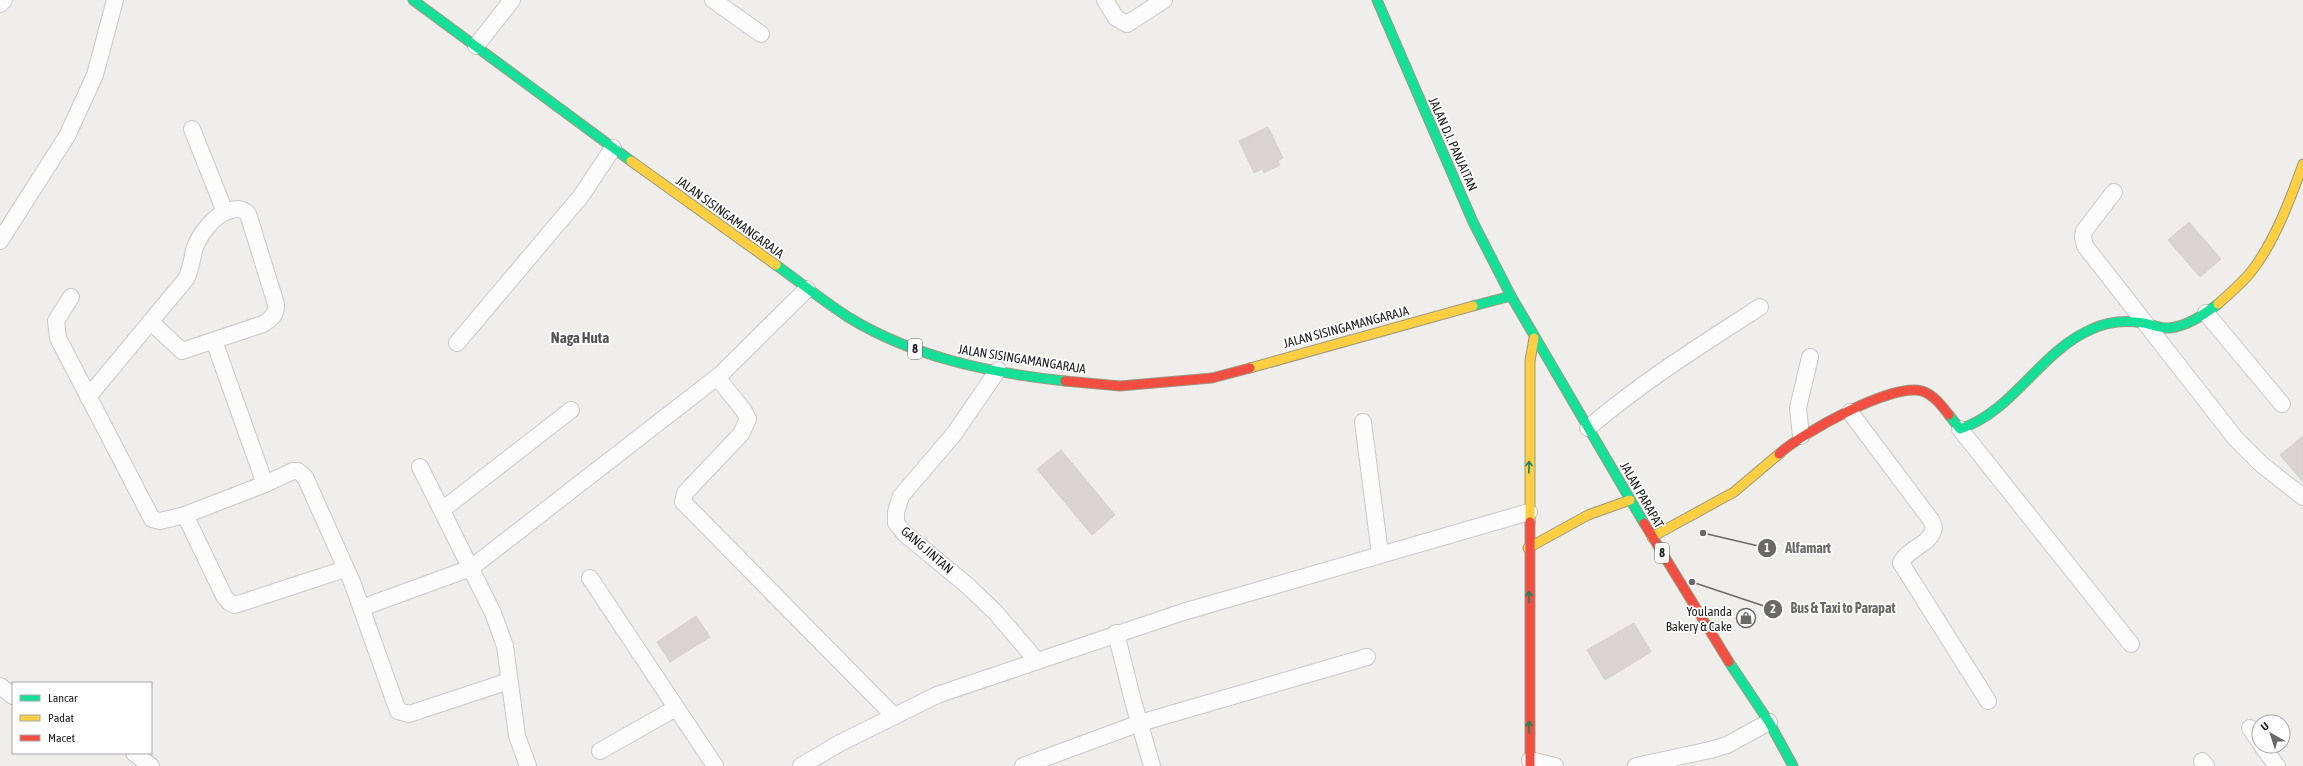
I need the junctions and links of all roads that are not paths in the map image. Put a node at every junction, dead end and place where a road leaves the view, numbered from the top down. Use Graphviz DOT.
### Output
graph roads {
  1 [pos="4,0"];
  2 [pos="115,0"];
  3 [pos="413,0"];
  4 [pos="512,0"];
  5 [pos="713,0"];
  6 [pos="1105,0"];
  7 [pos="1164,0"];
  8 [pos="1377,0"];
  9 [pos="0,4"];
  10 [pos="761,34"];
  11 [pos="476,46"];
  12 [pos="192,129"];
  13 [pos="613,148"];
  14 [pos="2303,164"];
  15 [pos="2300,184"];
  16 [pos="2114,192"];
  17 [pos="225,212"];
  18 [pos="0,241"];
  19 [pos="808,289"];
  20 [pos="1511,296"];
  21 [pos="71,297"];
  22 [pos="1760,307"];
  23 [pos="2206,313"];
  24 [pos="151,322"];
  25 [pos="2145,324"];
  26 [pos="1534,338"];
  27 [pos="214,341"];
  28 [pos="457,343"];
  29 [pos="1810,357"];
  30 [pos="998,370"];
  31 [pos="717,377"];
  32 [pos="88,398"];
  33 [pos="2282,404"];
  34 [pos="571,410"];
  35 [pos="1850,412"];
  36 [pos="1364,422"];
  37 [pos="1588,428"];
  38 [pos="1960,429"];
  39 [pos="1801,436"];
  40 [pos="420,467"];
  41 [pos="265,484"];
  42 [pos="2303,497"];
  43 [pos="1630,500"];
  44 [pos="442,510"];
  45 [pos="1529,512"];
  46 [pos="185,515"];
  47 [pos="1652,537"];
  48 [pos="1528,548"];
  49 [pos="1380,554"];
  50 [pos="471,568"];
  51 [pos="345,569"];
  52 [pos="590,578"];
  53 [pos="361,608"];
  54 [pos="1116,634"];
  55 [pos="2131,644"];
  56 [pos="1367,657"];
  57 [pos="1037,661"];
  58 [pos="508,681"];
  59 [pos="0,686"];
  60 [pos="12,695"];
  61 [pos="1988,701"];
  62 [pos="676,708"];
  63 [pos="894,716"];
  64 [pos="1769,722"];
  65 [pos="1140,723"];
  66 [pos="600,751"];
  67 [pos="135,754"];
  68 [pos="2268,754"];
  69 [pos="1530,763"];
  70 [pos="151,766"];
  71 [pos="528,766"];
  72 [pos="715,766"];
  73 [pos="801,766"];
  74 [pos="1024,766"];
  75 [pos="1152,766"];
  76 [pos="1555,766"];
  77 [pos="1636,766"];
  78 [pos="1793,766"];
  79 [pos="2276,766"];
  1 -- 9 [label="street"];
  2 -- 18 [label="street"];
  3 -- 11 [label="main road, JALAN SISINGAMANGARAJA / 8"];
  4 -- 11 [label="street"];
  5 -- 10 [label="street"];
  6 -- 7 [label="street"];
  8 -- 20 [label="main road, JALAN D.I. PANJAITAN"];
  11 -- 13 [label="main road, JALAN SISINGAMANGARAJA / 8"];
  12 -- 17 [label="street"];
  13 -- 19 [label="main road, JALAN SISINGAMANGARAJA / 8"];
  13 -- 28 [label="street"];
  14 -- 15 [label="main road"];
  15 -- 23 [label="main road"];
  16 -- 25 [label="street"];
  17 -- 24 [label="street"];
  17 -- 27 [label="street"];
  19 -- 30 [label="main road, JALAN SISINGAMANGARAJA / 8"];
  19 -- 31 [label="street"];
  20 -- 26 [label="main road, JALAN PARAPAT / 8"];
  20 -- 30 [label="main road, JALAN SISINGAMANGARAJA / 8"];
  21 -- 32 [label="street"];
  22 -- 37 [label="street"];
  23 -- 25 [label="main road"];
  23 -- 33 [label="street"];
  24 -- 27 [label="street"];
  24 -- 32 [label="street"];
  25 -- 38 [label="main road"];
  25 -- 42 [label="street"];
  26 -- 37 [label="main road, JALAN PARAPAT / 8"];
  45 -- 26 [label="main road, one-way"];
  27 -- 41 [label="street"];
  29 -- 39 [label="street"];
  30 -- 57 [label="street, GANG JINTAN"];
  31 -- 50 [label="street"];
  31 -- 63 [label="street"];
  32 -- 46 [label="street"];
  34 -- 44 [label="street"];
  35 -- 38 [label="main road"];
  35 -- 39 [label="main road"];
  35 -- 61 [label="street"];
  36 -- 49 [label="street"];
  37 -- 43 [label="main road, JALAN PARAPAT / 8"];
  38 -- 55 [label="street"];
  39 -- 47 [label="main road"];
  40 -- 44 [label="street"];
  41 -- 46 [label="street"];
  41 -- 51 [label="street"];
  43 -- 47 [label="main road, JALAN PARAPAT / 8"];
  43 -- 48 [label="main road"];
  44 -- 50 [label="street"];
  45 -- 48 [label="main road"];
  45 -- 49 [label="street"];
  46 -- 51 [label="street"];
  47 -- 64 [label="main road, JALAN PARAPAT / 8"];
  69 -- 48 [label="main road, one-way"];
  49 -- 54 [label="street"];
  50 -- 53 [label="street"];
  50 -- 58 [label="street"];
  51 -- 53 [label="street"];
  52 -- 62 [label="street"];
  53 -- 58 [label="street"];
  54 -- 57 [label="street"];
  54 -- 65 [label="street"];
  56 -- 65 [label="street"];
  57 -- 63 [label="street"];
  58 -- 71 [label="street"];
  59 -- 60 [label="street"];
  62 -- 66 [label="street"];
  62 -- 72 [label="street"];
  63 -- 73 [label="street"];
  64 -- 77 [label="street"];
  64 -- 78 [label="main road, JALAN PARAPAT / 8"];
  65 -- 74 [label="street"];
  65 -- 75 [label="street"];
  67 -- 70 [label="street"];
  68 -- 79 [label="street"];
  69 -- 76 [label="street"];
}
